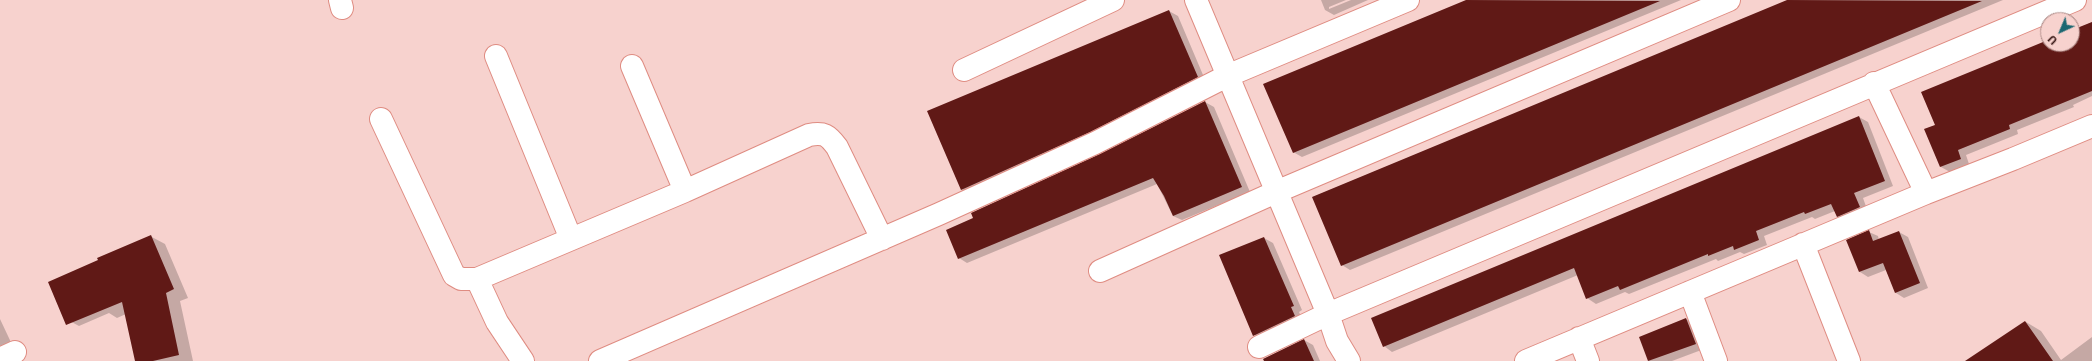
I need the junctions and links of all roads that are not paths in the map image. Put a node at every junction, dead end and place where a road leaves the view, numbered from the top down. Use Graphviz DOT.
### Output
graph roads {
  1 [pos="1113,0"];
  2 [pos="1196,0"];
  3 [pos="1408,0"];
  4 [pos="1729,0"];
  5 [pos="2075,0"];
  6 [pos="1089,5"];
  7 [pos="496,56"];
  8 [pos="632,66"];
  9 [pos="964,70"];
  10 [pos="1227,76"];
  11 [pos="1874,83"];
  12 [pos="382,119"];
  13 [pos="2092,126"];
  14 [pos="685,191"];
  15 [pos="1276,192"];
  16 [pos="1926,193"];
  17 [pos="882,238"];
  18 [pos="571,239"];
  19 [pos="1803,244"];
  20 [pos="1100,271"];
  21 [pos="477,279"];
  22 [pos="1690,292"];
  23 [pos="1328,314"];
  24 [pos="1579,338"];
  25 [pos="1259,347"];
  26 [pos="523,361"];
  27 [pos="600,361"];
  28 [pos="1349,361"];
  29 [pos="1526,361"];
  30 [pos="1588,361"];
  31 [pos="1716,361"];
  32 [pos="1849,361"];
  1 -- 6 [label="street"];
  2 -- 10 [label="street"];
  3 -- 10 [label="street"];
  4 -- 15 [label="street"];
  5 -- 11 [label="street"];
  6 -- 9 [label="street"];
  7 -- 18 [label="street"];
  8 -- 14 [label="street"];
  10 -- 15 [label="street"];
  10 -- 17 [label="street"];
  11 -- 16 [label="street"];
  11 -- 23 [label="street"];
  12 -- 21 [label="street"];
  13 -- 16 [label="street"];
  14 -- 17 [label="street"];
  14 -- 18 [label="street"];
  15 -- 20 [label="street"];
  15 -- 23 [label="street"];
  16 -- 19 [label="street"];
  17 -- 27 [label="street"];
  18 -- 21 [label="street"];
  19 -- 22 [label="street"];
  19 -- 32 [label="street"];
  21 -- 26 [label="street"];
  22 -- 24 [label="street"];
  22 -- 31 [label="street"];
  23 -- 25 [label="street"];
  23 -- 28 [label="street"];
  24 -- 29 [label="street"];
  24 -- 30 [label="street"];
}
